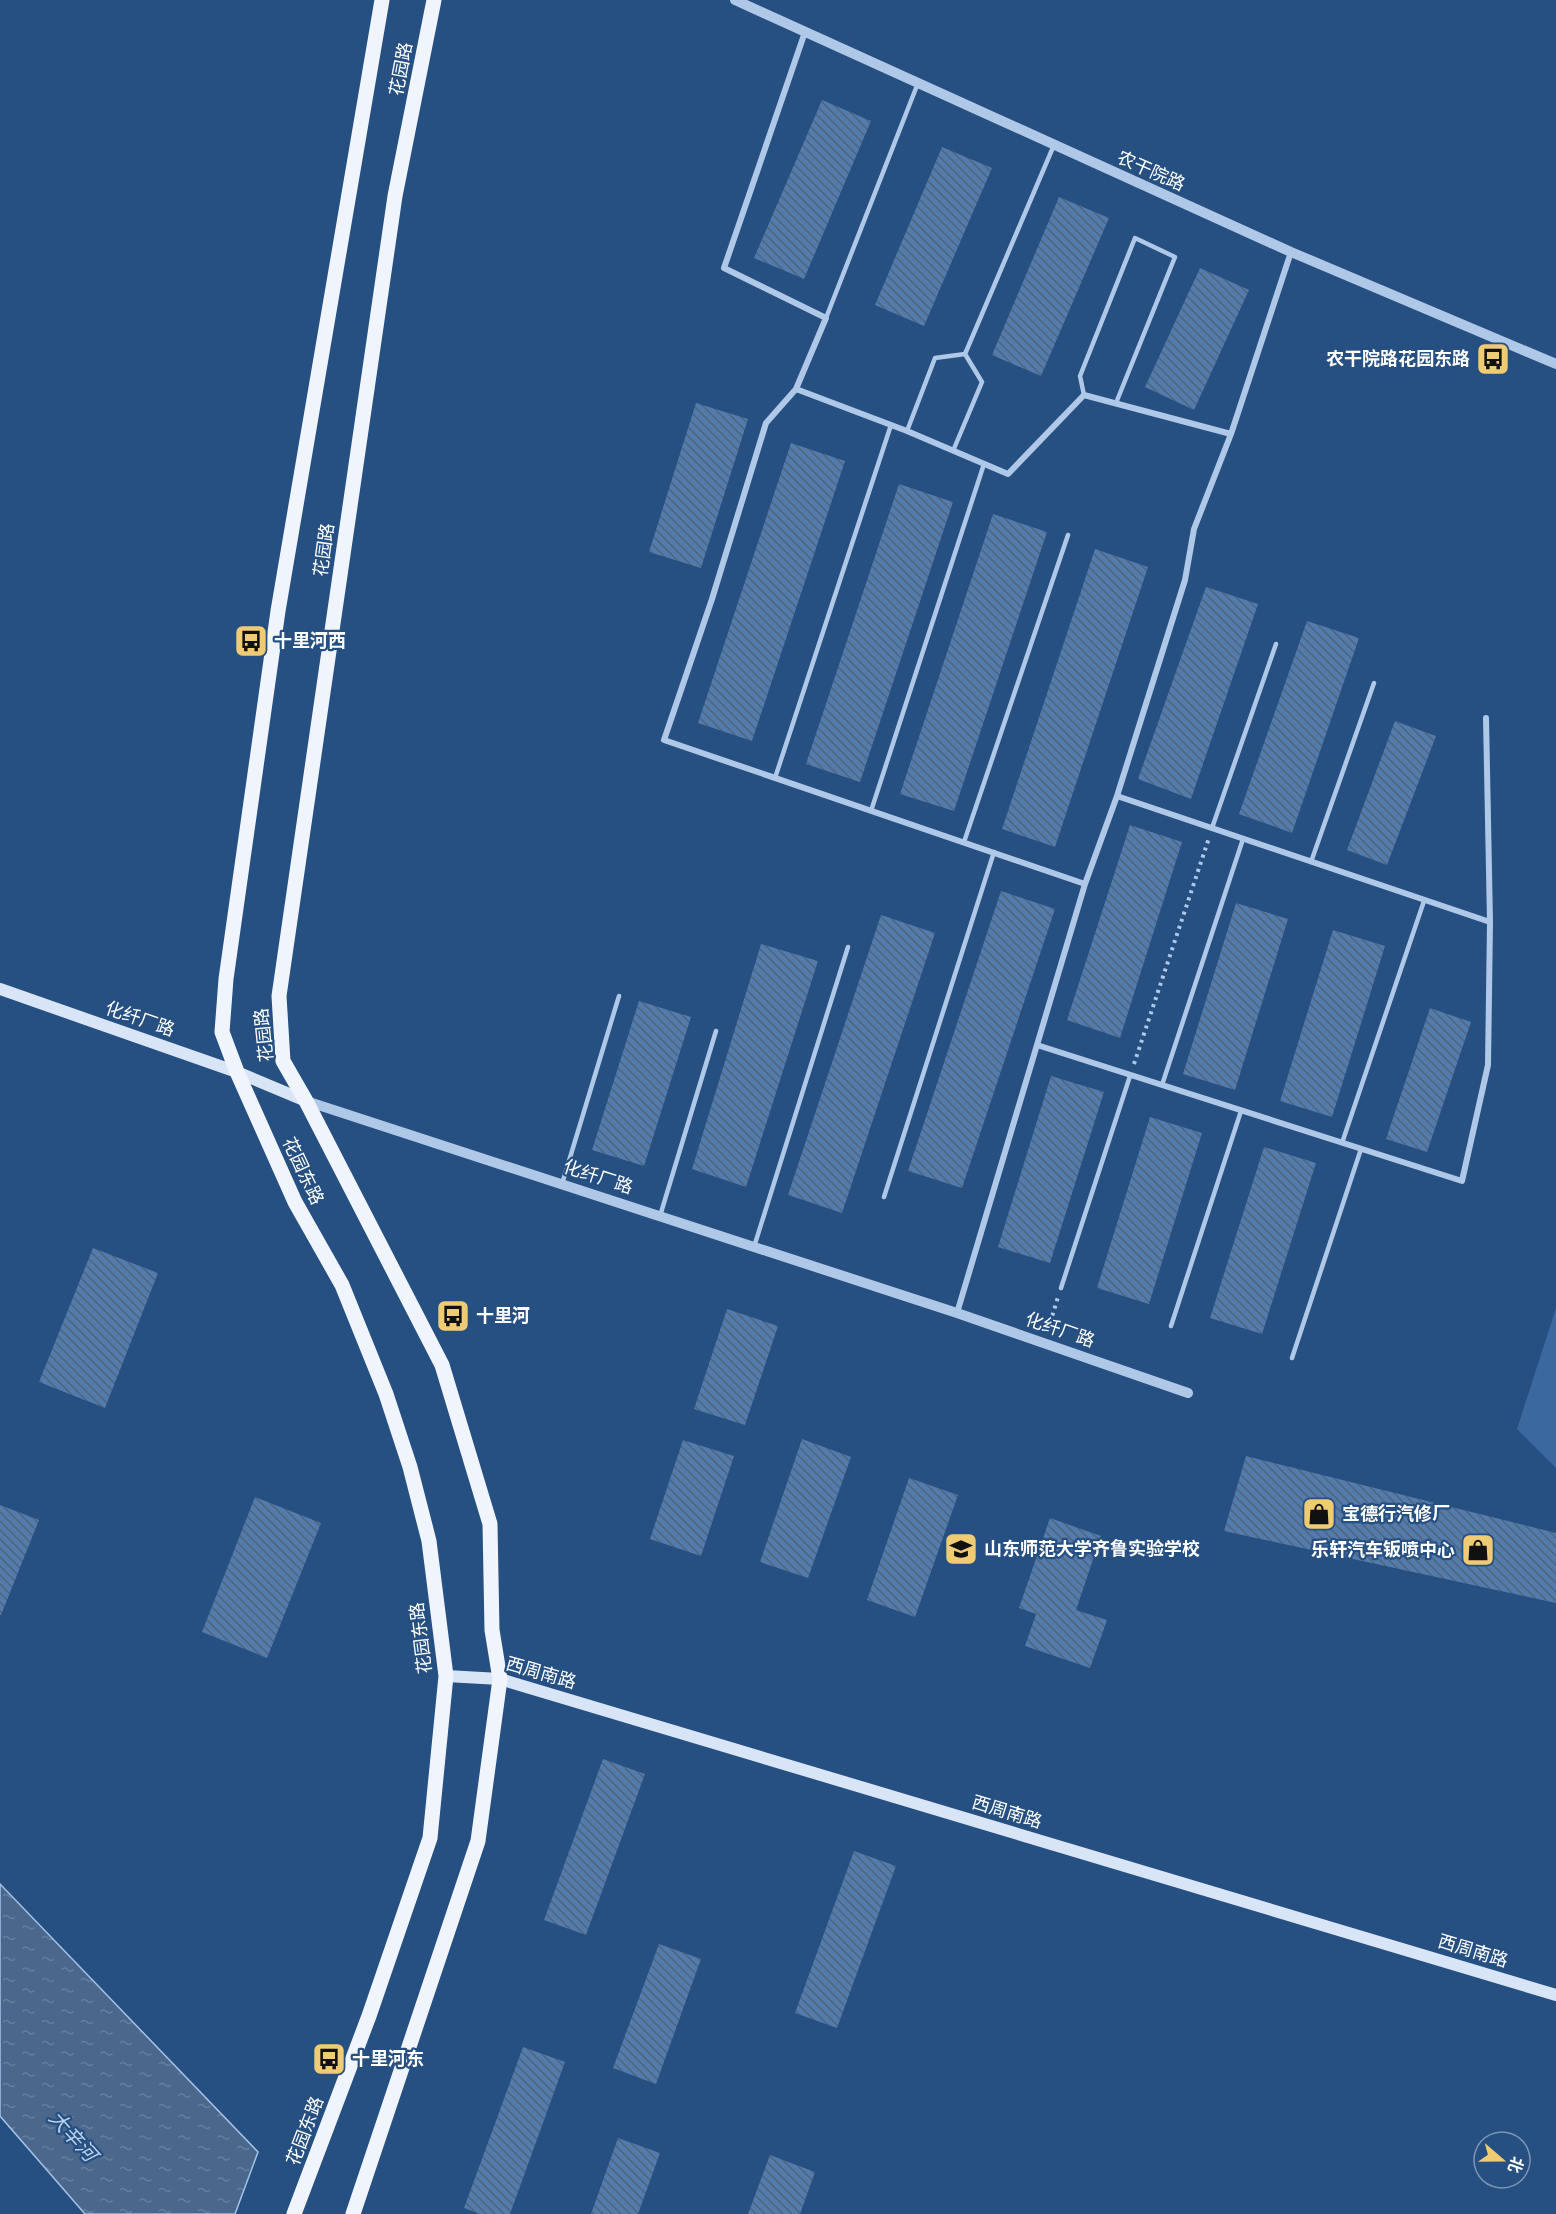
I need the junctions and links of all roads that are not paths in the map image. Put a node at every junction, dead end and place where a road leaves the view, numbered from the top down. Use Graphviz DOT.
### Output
graph roads {
  1 [pos="382,0"];
  2 [pos="434,0"];
  3 [pos="735,0"];
  4 [pos="805,32"];
  5 [pos="918,83"];
  6 [pos="1054,145"];
  7 [pos="1291,252"];
  8 [pos="826,318"];
  9 [pos="965,354"];
  10 [pos="1556,364"];
  11 [pos="796,389"];
  12 [pos="1084,395"];
  13 [pos="1116,404"];
  14 [pos="891,425"];
  15 [pos="906,431"];
  16 [pos="1231,434"];
  17 [pos="953,451"];
  18 [pos="984,464"];
  19 [pos="1068,535"];
  20 [pos="1276,644"];
  21 [pos="1374,683"];
  22 [pos="1486,718"];
  23 [pos="775,778"];
  24 [pos="1117,796"];
  25 [pos="871,811"];
  26 [pos="1212,828"];
  27 [pos="1244,839"];
  28 [pos="964,842"];
  29 [pos="994,852"];
  30 [pos="1311,862"];
  31 [pos="1085,884"];
  32 [pos="1424,901"];
  33 [pos="1490,922"];
  34 [pos="849,947"];
  35 [pos="0,989"];
  36 [pos="619,996"];
  37 [pos="716,1031"];
  38 [pos="1037,1045"];
  39 [pos="237,1072"];
  40 [pos="1130,1076"];
  41 [pos="1162,1086"];
  42 [pos="306,1101"];
  43 [pos="1241,1111"];
  44 [pos="1342,1143"];
  45 [pos="1361,1149"];
  46 [pos="562,1184"];
  47 [pos="884,1197"];
  48 [pos="660,1216"];
  49 [pos="754,1247"];
  50 [pos="1061,1288"];
  51 [pos="957,1314"];
  52 [pos="1171,1326"];
  53 [pos="1292,1358"];
  54 [pos="1188,1393"];
  55 [pos="446,1676"];
  56 [pos="500,1679"];
  57 [pos="1556,1995"];
  58 [pos="294,2214"];
  59 [pos="353,2214"];
  1 -- 39 [label="main road, 花园路"];
  2 -- 42 [label="main road, 花园路"];
  3 -- 4 [label="street, 农干院路"];
  4 -- 5 [label="street, 农干院路"];
  4 -- 8 [label="street"];
  5 -- 6 [label="street, 农干院路"];
  5 -- 8 [label="lane"];
  6 -- 7 [label="street, 农干院路"];
  6 -- 9 [label="lane"];
  7 -- 10 [label="street, 农干院路"];
  7 -- 16 [label="street"];
  8 -- 11 [label="street"];
  9 -- 15 [label="lane"];
  9 -- 17 [label="lane"];
  11 -- 14 [label="street"];
  11 -- 23 [label="street"];
  12 -- 13 [label="street"];
  12 -- 13 [label="lane"];
  12 -- 18 [label="street"];
  13 -- 16 [label="street"];
  14 -- 15 [label="street"];
  14 -- 23 [label="lane"];
  15 -- 17 [label="street"];
  16 -- 24 [label="street"];
  17 -- 18 [label="street"];
  18 -- 25 [label="lane"];
  19 -- 28 [label="lane"];
  20 -- 26 [label="lane"];
  21 -- 30 [label="lane"];
  22 -- 33 [label="street"];
  23 -- 25 [label="street"];
  24 -- 26 [label="street"];
  24 -- 31 [label="street"];
  25 -- 28 [label="street"];
  26 -- 27 [label="street"];
  27 -- 30 [label="street"];
  27 -- 41 [label="lane"];
  28 -- 29 [label="street"];
  29 -- 31 [label="street"];
  29 -- 47 [label="lane"];
  30 -- 32 [label="street"];
  31 -- 38 [label="street"];
  32 -- 33 [label="street"];
  32 -- 44 [label="lane"];
  33 -- 45 [label="street"];
  34 -- 49 [label="lane"];
  35 -- 39 [label="main road, 化纤厂路"];
  36 -- 46 [label="lane"];
  37 -- 48 [label="lane"];
  38 -- 40 [label="street"];
  38 -- 51 [label="street"];
  39 -- 42 [label="main road, 化纤厂路"];
  39 -- 55 [label="main road, 花园东路"];
  40 -- 41 [label="street"];
  40 -- 50 [label="lane"];
  41 -- 43 [label="street"];
  42 -- 46 [label="street, 化纤厂路"];
  42 -- 56 [label="main road, 花园东路"];
  43 -- 44 [label="street"];
  43 -- 52 [label="lane"];
  44 -- 45 [label="street"];
  45 -- 53 [label="lane"];
  46 -- 48 [label="street, 化纤厂路"];
  48 -- 49 [label="street, 化纤厂路"];
  49 -- 51 [label="street, 化纤厂路"];
  51 -- 54 [label="street, 化纤厂路"];
  55 -- 56 [label="main road, 西周南路"];
  55 -- 58 [label="main road, 花园东路"];
  56 -- 57 [label="main road, 西周南路"];
  56 -- 59 [label="main road, 花园东路"];
}
